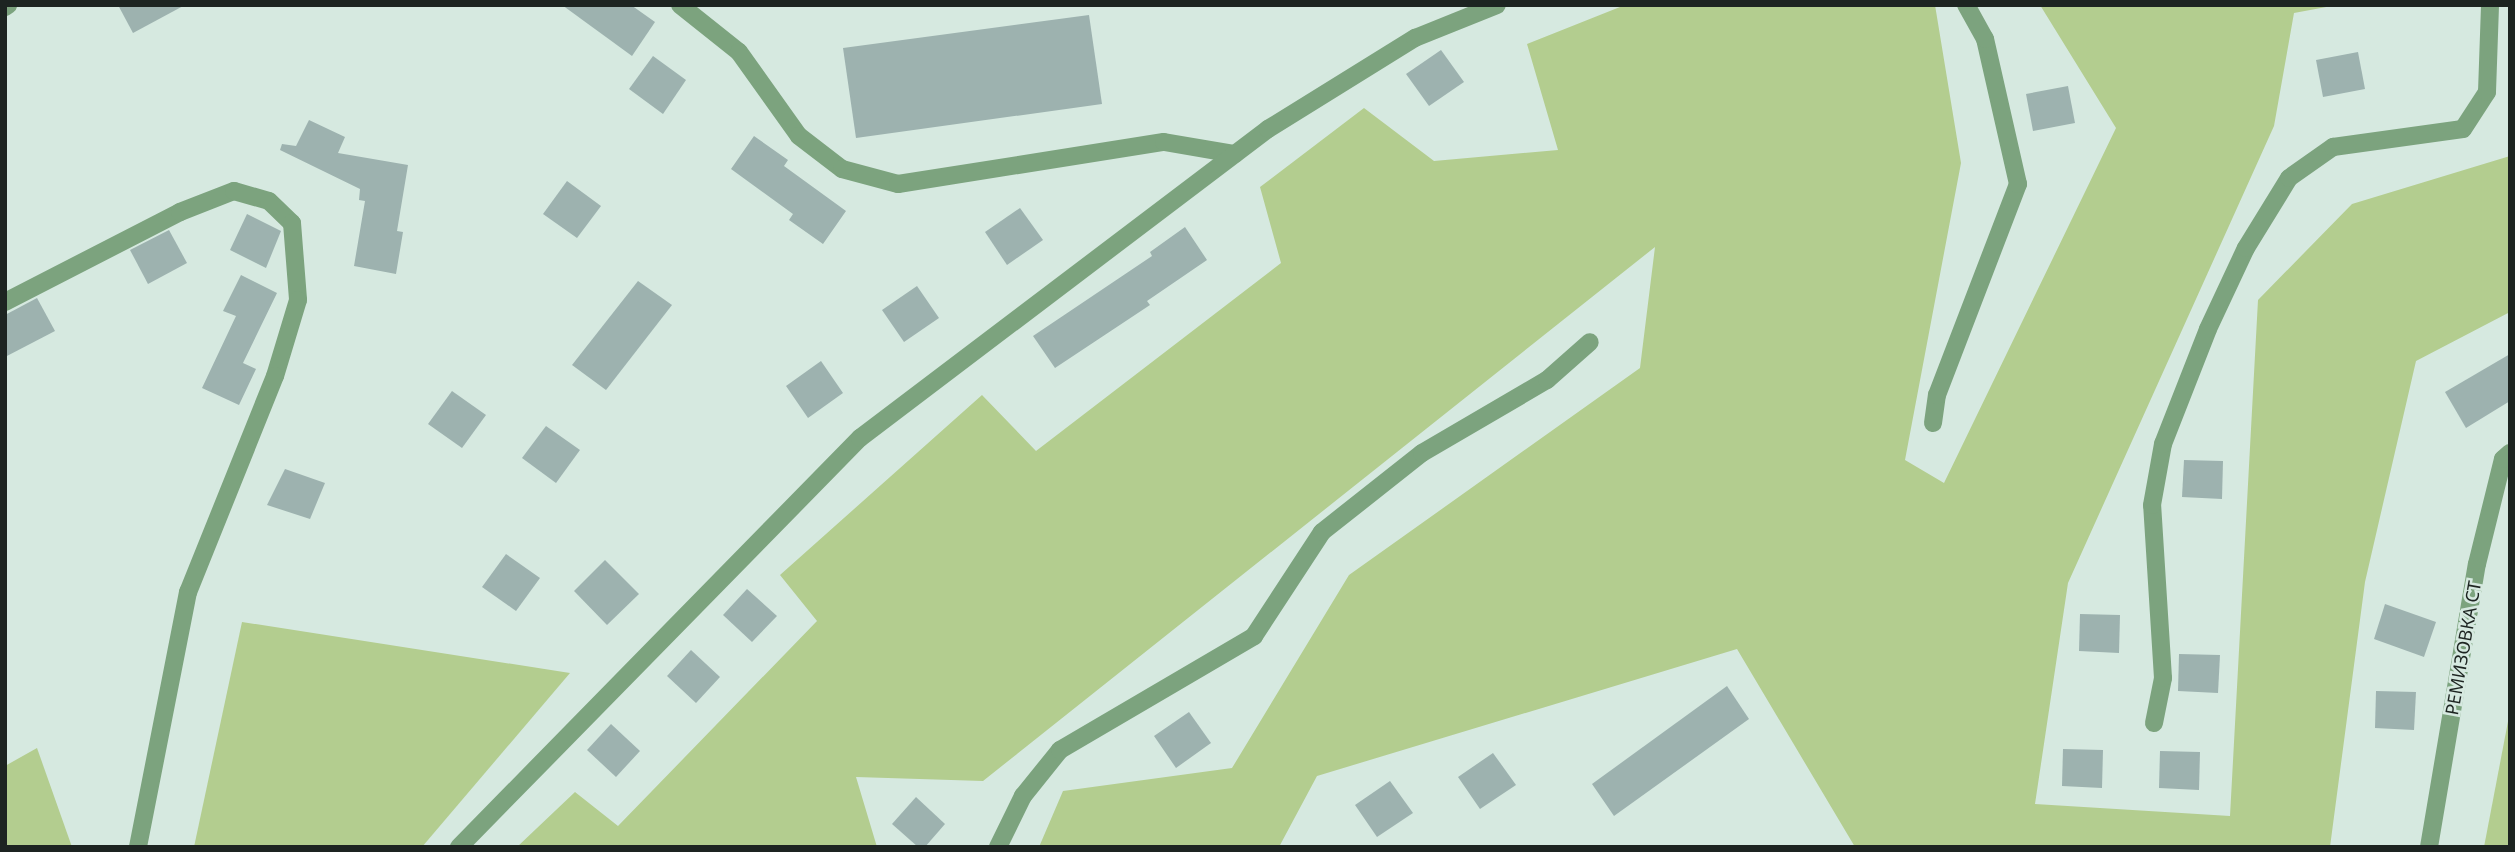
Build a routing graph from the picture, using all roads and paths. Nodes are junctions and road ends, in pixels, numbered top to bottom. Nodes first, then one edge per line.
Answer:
1 (680, 5) edge
2 (1497, 5) edge
3 (1966, 5) edge
4 (2490, 5) edge
5 (1235, 154) junction
6 (5, 302) edge
7 (1590, 342) dead end
8 (1933, 423) dead end
9 (2510, 453) edge
10 (2154, 723) dead end
11 (138, 847) edge
12 (459, 847) edge
13 (998, 847) edge
14 (2429, 847) edge

1 - 5 street
2 - 5 street
3 - 8 street
4 - 10 street
5 - 12 street
6 - 11 street
7 - 13 street
9 - 14 street, РЕМИЗОВКА СТ

